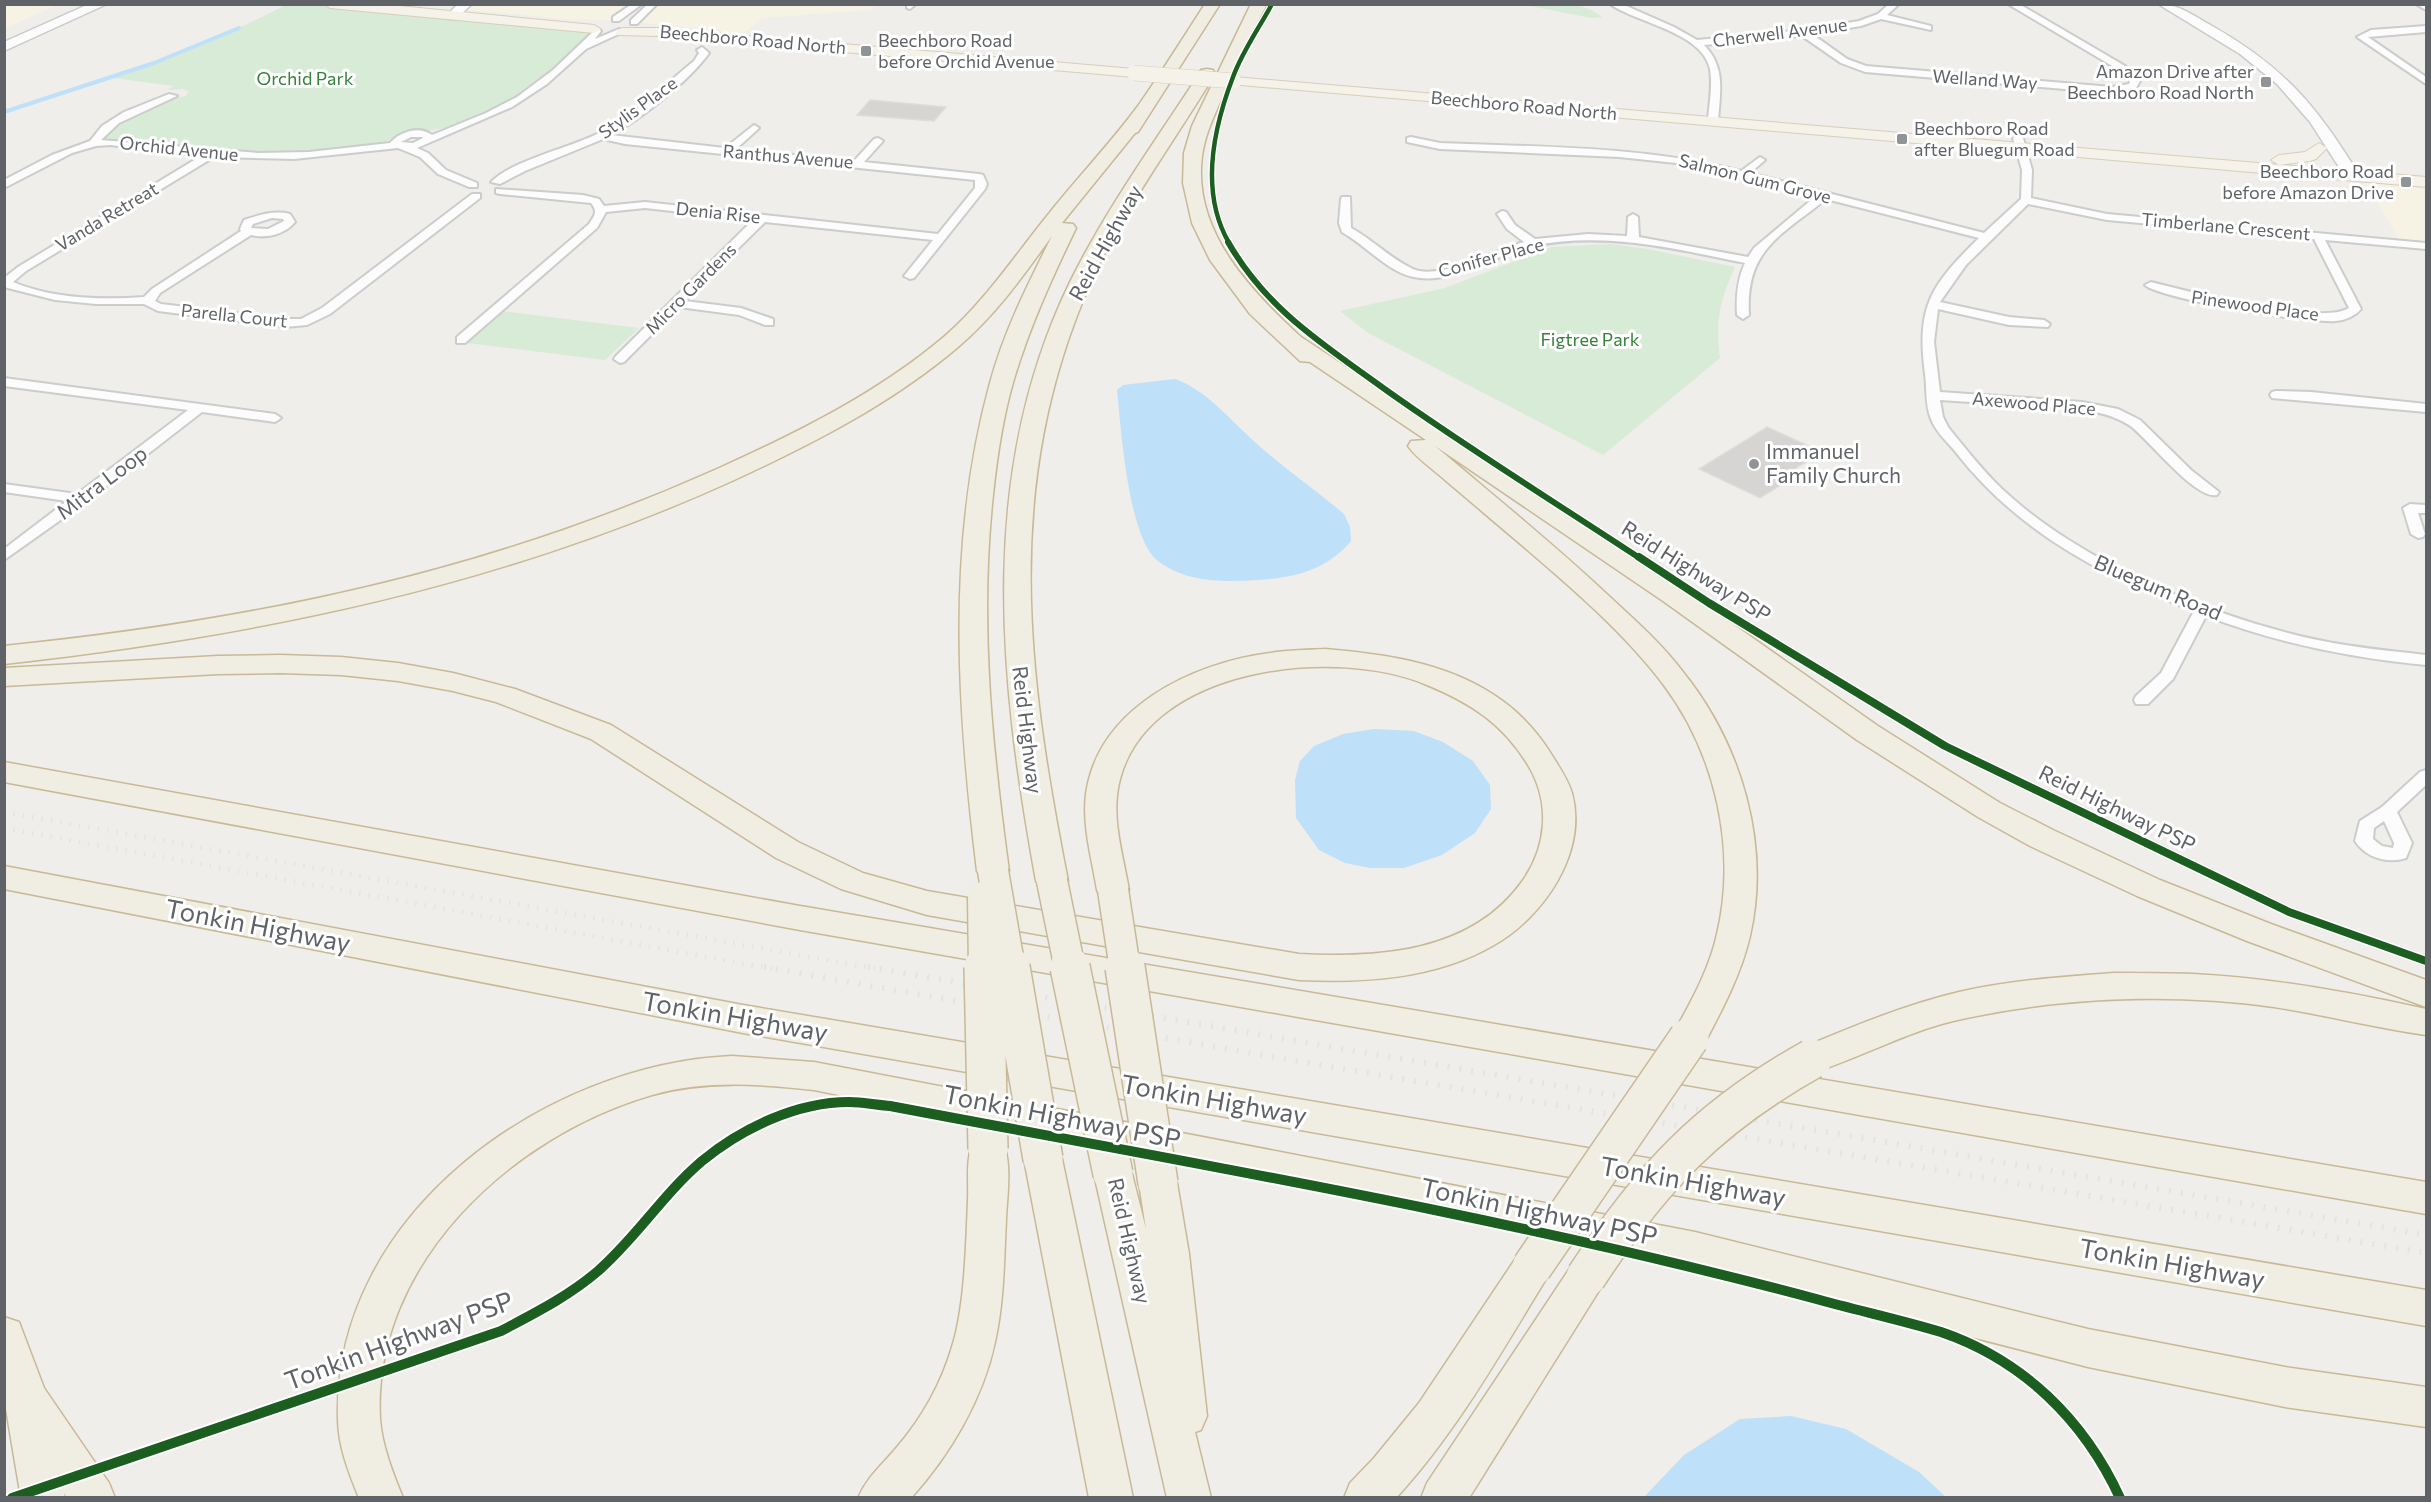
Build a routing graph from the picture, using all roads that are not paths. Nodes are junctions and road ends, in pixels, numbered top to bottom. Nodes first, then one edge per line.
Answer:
1 (87, 4) edge
2 (101, 4) edge
3 (330, 4) edge
4 (401, 4) edge
5 (653, 4) edge
6 (1213, 4) edge
7 (1257, 4) edge
8 (1644, 4) edge
9 (1895, 4) edge
10 (2012, 4) edge
11 (2153, 4) edge
12 (2164, 4) edge
13 (2420, 4) edge
14 (638, 5) edge
15 (1618, 7) edge
16 (2427, 8) edge
17 (459, 10) edge
18 (1881, 16) junction
19 (634, 22) junction
20 (616, 26) junction
21 (1928, 28) dead end
22 (2427, 28) edge
23 (595, 30) junction
24 (1804, 33) junction
25 (4, 39) edge
26 (1696, 43) junction
27 (585, 46) junction
28 (4, 47) edge
29 (702, 50) dead end
30 (1137, 69) junction
31 (2427, 81) edge
32 (172, 96) dead end
33 (1143, 111) junction
34 (1713, 117) junction
35 (460, 125) junction
36 (754, 128) dead end
37 (416, 133) junction
38 (602, 136) junction
39 (1411, 140) dead end
40 (427, 141) junction
41 (878, 141) dead end
42 (2019, 142) junction
43 (94, 143) junction
44 (399, 143) junction
45 (2319, 148) junction
46 (728, 151) junction
47 (211, 154) junction
48 (424, 155) junction
49 (1760, 160) dead end
50 (2276, 160) junction
51 (857, 164) junction
52 (2339, 170) junction
53 (2427, 172) edge
54 (1744, 173) junction
55 (2427, 182) edge
56 (4, 185) edge
57 (498, 186) junction
58 (474, 190) junction
59 (1823, 195) junction
60 (1346, 199) dead end
61 (2026, 200) junction
62 (601, 209) junction
63 (1502, 214) dead end
64 (1633, 217) dead end
65 (762, 218) junction
66 (248, 232) dead end
67 (2317, 235) junction
68 (1986, 237) junction
69 (941, 238) junction
70 (1633, 240) junction
71 (1533, 243) junction
72 (2427, 246) edge
73 (1750, 261) junction
74 (910, 276) dead end
75 (5, 283) edge
76 (2151, 285) dead end
77 (148, 300) junction
78 (675, 303) junction
79 (1933, 304) junction
80 (1743, 315) dead end
81 (769, 322) dead end
82 (2044, 324) dead end
83 (461, 340) dead end
84 (1294, 342) junction
85 (620, 359) dead end
86 (4, 382) edge
87 (1935, 396) junction
88 (2276, 396) dead end
89 (199, 408) junction
90 (2427, 408) edge
91 (275, 418) dead end
92 (4, 488) edge
93 (2212, 492) dead end
94 (81, 499) junction
95 (2427, 508) edge
96 (2418, 534) dead end
97 (4, 556) edge
98 (2202, 610) junction
99 (4, 655) edge
100 (2427, 660) edge
101 (4, 677) edge
102 (2142, 700) dead end
103 (4, 772) edge
104 (2427, 776) edge
105 (2388, 811) dead end
106 (988, 870) junction
107 (4, 877) edge
108 (2427, 994) edge
109 (2427, 1022) edge
110 (2427, 1198) edge
111 (2427, 1308) edge
112 (4, 1335) edge
113 (25, 1393) junction
114 (2427, 1407) edge
115 (43, 1497) edge
116 (93, 1497) edge
117 (381, 1497) edge
118 (880, 1497) edge
119 (1111, 1497) edge
120 (1189, 1497) edge
121 (1195, 1497) edge
122 (1366, 1497) edge
123 (1443, 1497) edge

1 - 25 street
2 - 28 street
3 - 17 main road, Beechboro Road North
4 - 17 main road, Beechboro Road North
5 - 19 street
6 - 33 highway, Reid Highway
7 - 84 highway
7 - 120 highway, Reid Highway, bridge
8 - 15 street
9 - 18 street, Cherwell Avenue
10 - 24 street, Welland Way
11 - 45 street
12 - 52 street
13 - 16 street
14 - 20 street
15 - 26 street
17 - 20 main road, Beechboro Road North
17 - 23 main road, Beechboro Road North
18 - 21 street
18 - 24 street, Cherwell Avenue
19 - 20 main road, Beechboro Road North
19 - 30 main road, Beechboro Road North
20 - 23 main road
20 - 27 street
20 - 30 main road, Beechboro Road North
22 - 31 street
23 - 27 street
24 - 26 street, Cherwell Avenue
26 - 34 street
27 - 35 street
29 - 38 street, Stylis Place
30 - 34 main road, Beechboro Road North, bridge
32 - 43 street
33 - 99 highway
33 - 106 highway, Reid Highway
34 - 42 main road, Beechboro Road North
35 - 37 street
35 - 40 street
36 - 46 street
37 - 40 street
37 - 44 street
38 - 46 street, Ranthus Avenue
38 - 57 street, Stylis Place
39 - 54 street, Salmon Gum Grove
40 - 44 street
40 - 48 street
41 - 51 street
42 - 50 main road, Beechboro Road North
42 - 52 main road, Beechboro Road North
42 - 61 street
43 - 47 street, Orchid Avenue
43 - 56 street, Orchid Avenue
44 - 47 street, Orchid Avenue
44 - 48 street, Orchid Avenue
45 - 50 main road
45 - 52 street
46 - 51 street, Ranthus Avenue
47 - 75 street, Vanda Retreat
48 - 58 street, Orchid Avenue
49 - 54 street
50 - 52 main road, Beechboro Road North
51 - 69 street, Ranthus Avenue
52 - 53 main road, Beechboro Road North
52 - 55 main road, Beechboro Road North
54 - 59 street, Salmon Gum Grove
57 - 58 street
57 - 62 street, Denia Rise
58 - 77 street, Parella Court
59 - 68 street, Salmon Gum Grove
59 - 73 street
60 - 71 street, Conifer Place
61 - 67 street, Timberlane Crescent
61 - 68 street, Bluegum Road
62 - 65 street, Denia Rise
62 - 83 street
63 - 71 street
64 - 70 street
65 - 69 street, Denia Rise
65 - 78 street, Micro Gardens
66 - 77 street, Parella Court
67 - 72 street, Timberlane Crescent
67 - 76 street, Pinewood Place
68 - 79 street, Bluegum Road
69 - 74 street
70 - 71 street, Conifer Place
70 - 73 street, Conifer Place
73 - 80 street
75 - 77 street, Vanda Retreat
78 - 81 street
78 - 85 street, Micro Gardens
79 - 82 street
79 - 87 street, Bluegum Road
84 - 108 highway
84 - 122 highway, bridge
86 - 89 street
87 - 93 street, Axewood Place
87 - 98 street, Bluegum Road
88 - 90 street
89 - 91 street
89 - 94 street, Mitra Loop
92 - 94 street
94 - 97 street, Mitra Loop
95 - 96 street
98 - 100 street, Bluegum Road
98 - 102 street
101 - 121 highway, bridge
103 - 110 highway
104 - 105 street
106 - 118 highway, bridge
106 - 119 highway, bridge
107 - 111 highway, Tonkin Highway
109 - 123 highway, bridge
112 - 113 highway
113 - 115 highway
113 - 116 highway
114 - 117 highway

